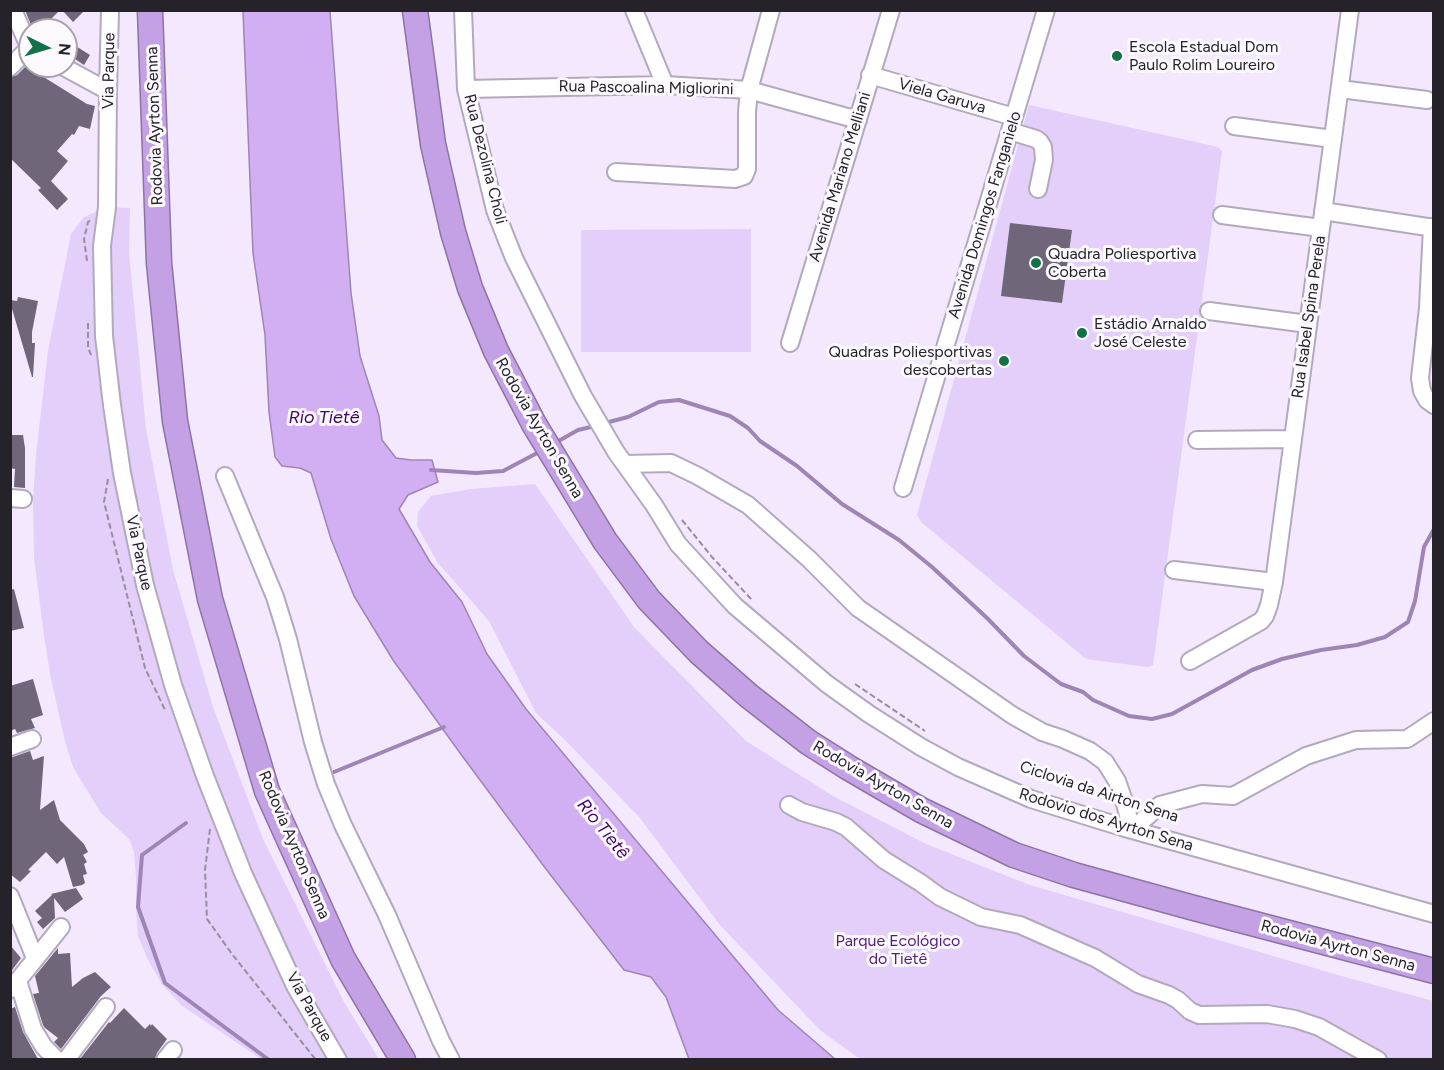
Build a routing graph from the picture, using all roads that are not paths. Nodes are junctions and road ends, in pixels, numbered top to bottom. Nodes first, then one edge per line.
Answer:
1 (110, 10) edge
2 (135, 10) edge
3 (150, 10) edge
4 (415, 10) edge
5 (464, 10) edge
6 (634, 10) edge
7 (771, 10) edge
8 (891, 10) edge
9 (1046, 10) edge
10 (1350, 10) edge
11 (78, 75) edge
12 (870, 75) junction
13 (665, 85) junction
14 (1340, 88) junction
15 (466, 89) junction
16 (749, 90) junction
17 (108, 91) junction
18 (1427, 100) dead end
19 (154, 115) junction
20 (858, 120) junction
21 (1012, 124) junction
22 (1234, 126) dead end
23 (1333, 139) junction
24 (616, 172) dead end
25 (1038, 189) dead end
26 (1222, 215) dead end
27 (1322, 219) junction
28 (1433, 227) edge
29 (1209, 312) dead end
30 (1308, 324) junction
31 (789, 343) dead end
32 (1434, 405) edge
33 (1293, 439) junction
34 (1197, 440) dead end
35 (621, 458) junction
36 (225, 476) dead end
37 (903, 488) dead end
38 (1174, 570) dead end
39 (1274, 582) junction
40 (1190, 662) dead end
41 (1434, 721) edge
42 (32, 739) dead end
43 (10, 747) edge
44 (789, 805) dead end
45 (1132, 830) junction
46 (10, 896) edge
47 (1434, 914) edge
48 (61, 927) dead end
49 (35, 958) junction
50 (1434, 971) edge
51 (14, 985) edge
52 (106, 1007) dead end
53 (57, 1059) edge
54 (66, 1059) edge
55 (338, 1059) edge
56 (403, 1059) edge
57 (452, 1059) edge
58 (1378, 1059) edge

1 - 17 street, Via Parque
2 - 19 highway
3 - 19 highway, Rodovia Ayrton Senna
4 - 50 highway, Rodovia Ayrton Senna
5 - 15 street, Rua Dezolina Choli
6 - 13 street
7 - 16 street
8 - 12 street, Avenida Mariano Melliani
9 - 21 street, Avenida Domingos Fanganielo
10 - 14 street, Rua Isabel Spina Perela
11 - 17 street
12 - 20 street, Avenida Mariano Melliani
12 - 21 street, Viela Garuva
13 - 15 street, Rua Pascoalina Migliorini
13 - 16 street, Rua Pascoalina Migliorini
14 - 18 street
14 - 23 street, Rua Isabel Spina Perela
15 - 35 street, Rua Dezolina Choli
16 - 20 street, Rua Pascoalina Migliorini
16 - 24 street
17 - 55 street, Via Parque
19 - 56 highway, Rodovia Ayrton Senna
20 - 31 street, Avenida Mariano Melliani
21 - 25 street, Viela Garuva
21 - 37 street, Avenida Domingos Fanganielo
22 - 23 street
23 - 27 street, Rua Isabel Spina Perela
26 - 27 street
27 - 28 street
27 - 30 street, Rua Isabel Spina Perela
28 - 32 street
29 - 30 street
30 - 33 street, Rua Isabel Spina Perela
33 - 34 street
33 - 39 street, Rua Isabel Spina Perela
35 - 45 street, Rodovio dos Ayrton Sena
35 - 45 street
36 - 57 street
38 - 39 street
39 - 40 street, Rua Isabel Spina Perela
41 - 45 street
42 - 43 street
44 - 58 street
45 - 47 street, Rodovio dos Ayrton Sena
46 - 49 street
48 - 49 street
49 - 51 street
51 - 53 street
52 - 54 street

